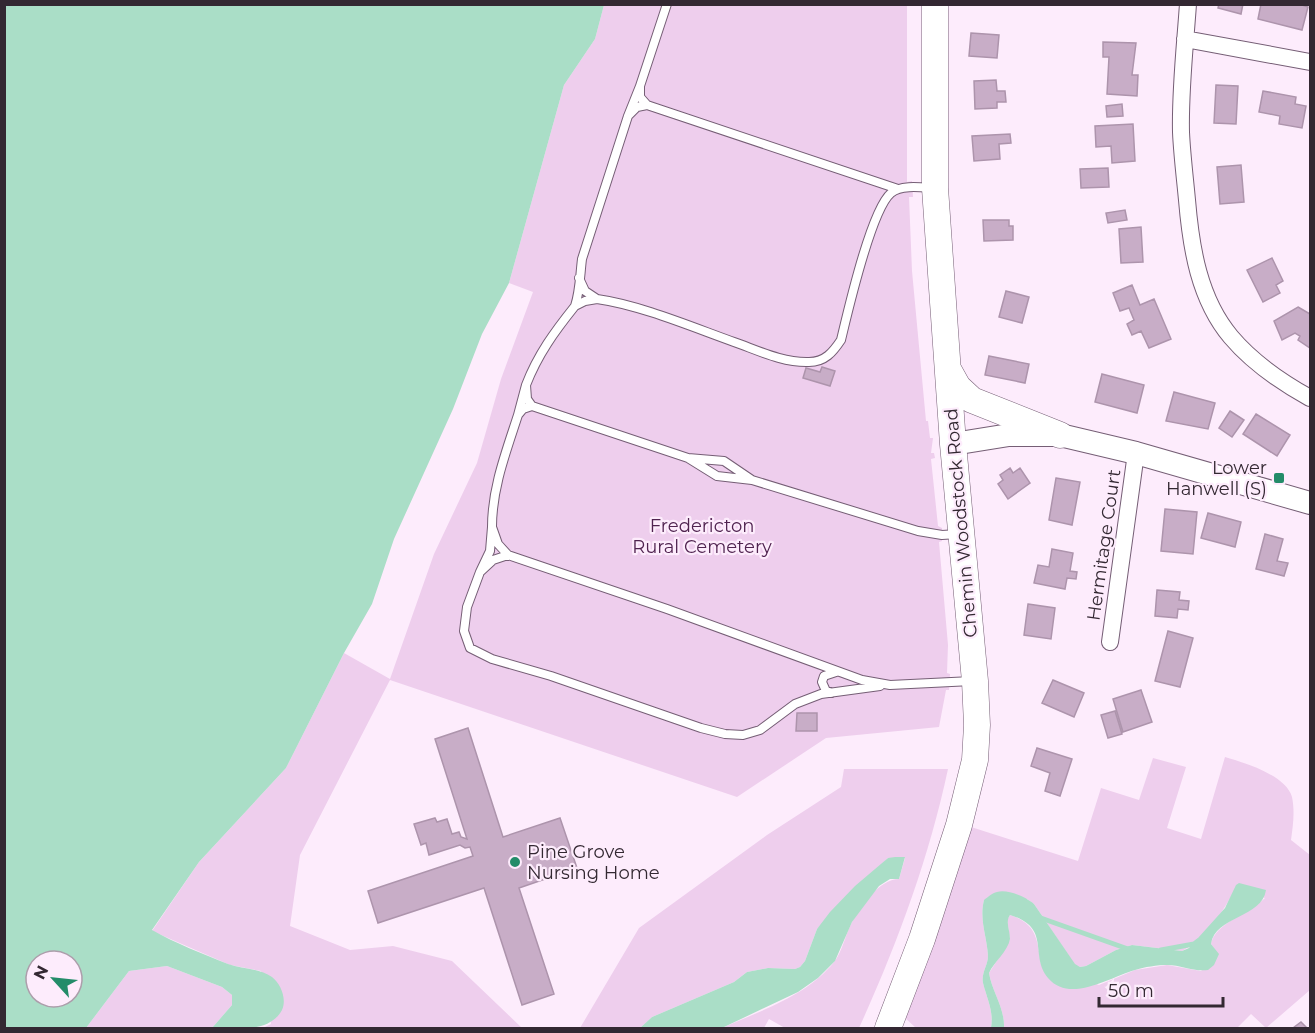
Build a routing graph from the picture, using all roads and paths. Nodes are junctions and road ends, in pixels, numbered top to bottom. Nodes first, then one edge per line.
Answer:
1 (667, 4) edge
2 (935, 4) edge
3 (1188, 4) edge
4 (1185, 39) junction
5 (1311, 62) edge
6 (640, 86) junction
7 (647, 105) junction
8 (628, 116) junction
9 (883, 184) junction
10 (935, 188) junction
11 (898, 189) junction
12 (885, 200) junction
13 (579, 278) junction
14 (597, 299) junction
15 (575, 306) junction
16 (947, 368) junction
17 (526, 385) junction
18 (1311, 398) edge
19 (532, 406) junction
20 (518, 415) junction
21 (1060, 435) junction
22 (953, 444) junction
23 (1136, 453) junction
24 (688, 458) junction
25 (752, 480) junction
26 (1311, 503) edge
27 (492, 527) junction
28 (961, 534) junction
29 (508, 555) junction
30 (480, 572) junction
31 (1110, 642) dead end
32 (836, 672) junction
33 (975, 681) junction
34 (890, 685) junction
35 (832, 693) junction
36 (888, 1029) edge

1 - 6 lane
2 - 10 main road, Chemin Woodstock Road
3 - 4 street
4 - 5 street
4 - 18 street
6 - 7 lane
6 - 8 lane
7 - 8 lane
7 - 9 lane
8 - 13 lane
9 - 11 lane
9 - 12 lane
10 - 11 lane
10 - 16 main road, Chemin Woodstock Road
11 - 12 lane
12 - 14 lane
13 - 14 lane
13 - 15 lane
14 - 15 lane
15 - 17 lane
16 - 21 main road
16 - 22 main road, Chemin Woodstock Road
17 - 19 lane
17 - 20 lane
19 - 20 lane
19 - 24 lane
20 - 27 lane
21 - 22 main road
21 - 23 main road
22 - 28 main road, Chemin Woodstock Road
23 - 26 main road
23 - 31 street, Hermitage Court
24 - 25 lane
24 - 25 lane
25 - 28 lane
27 - 29 lane
27 - 30 lane
28 - 33 main road, Chemin Woodstock Road
29 - 30 lane
29 - 32 lane
30 - 35 lane
32 - 34 lane
32 - 35 lane
33 - 34 lane
33 - 36 main road, Chemin Woodstock Road
34 - 35 lane

